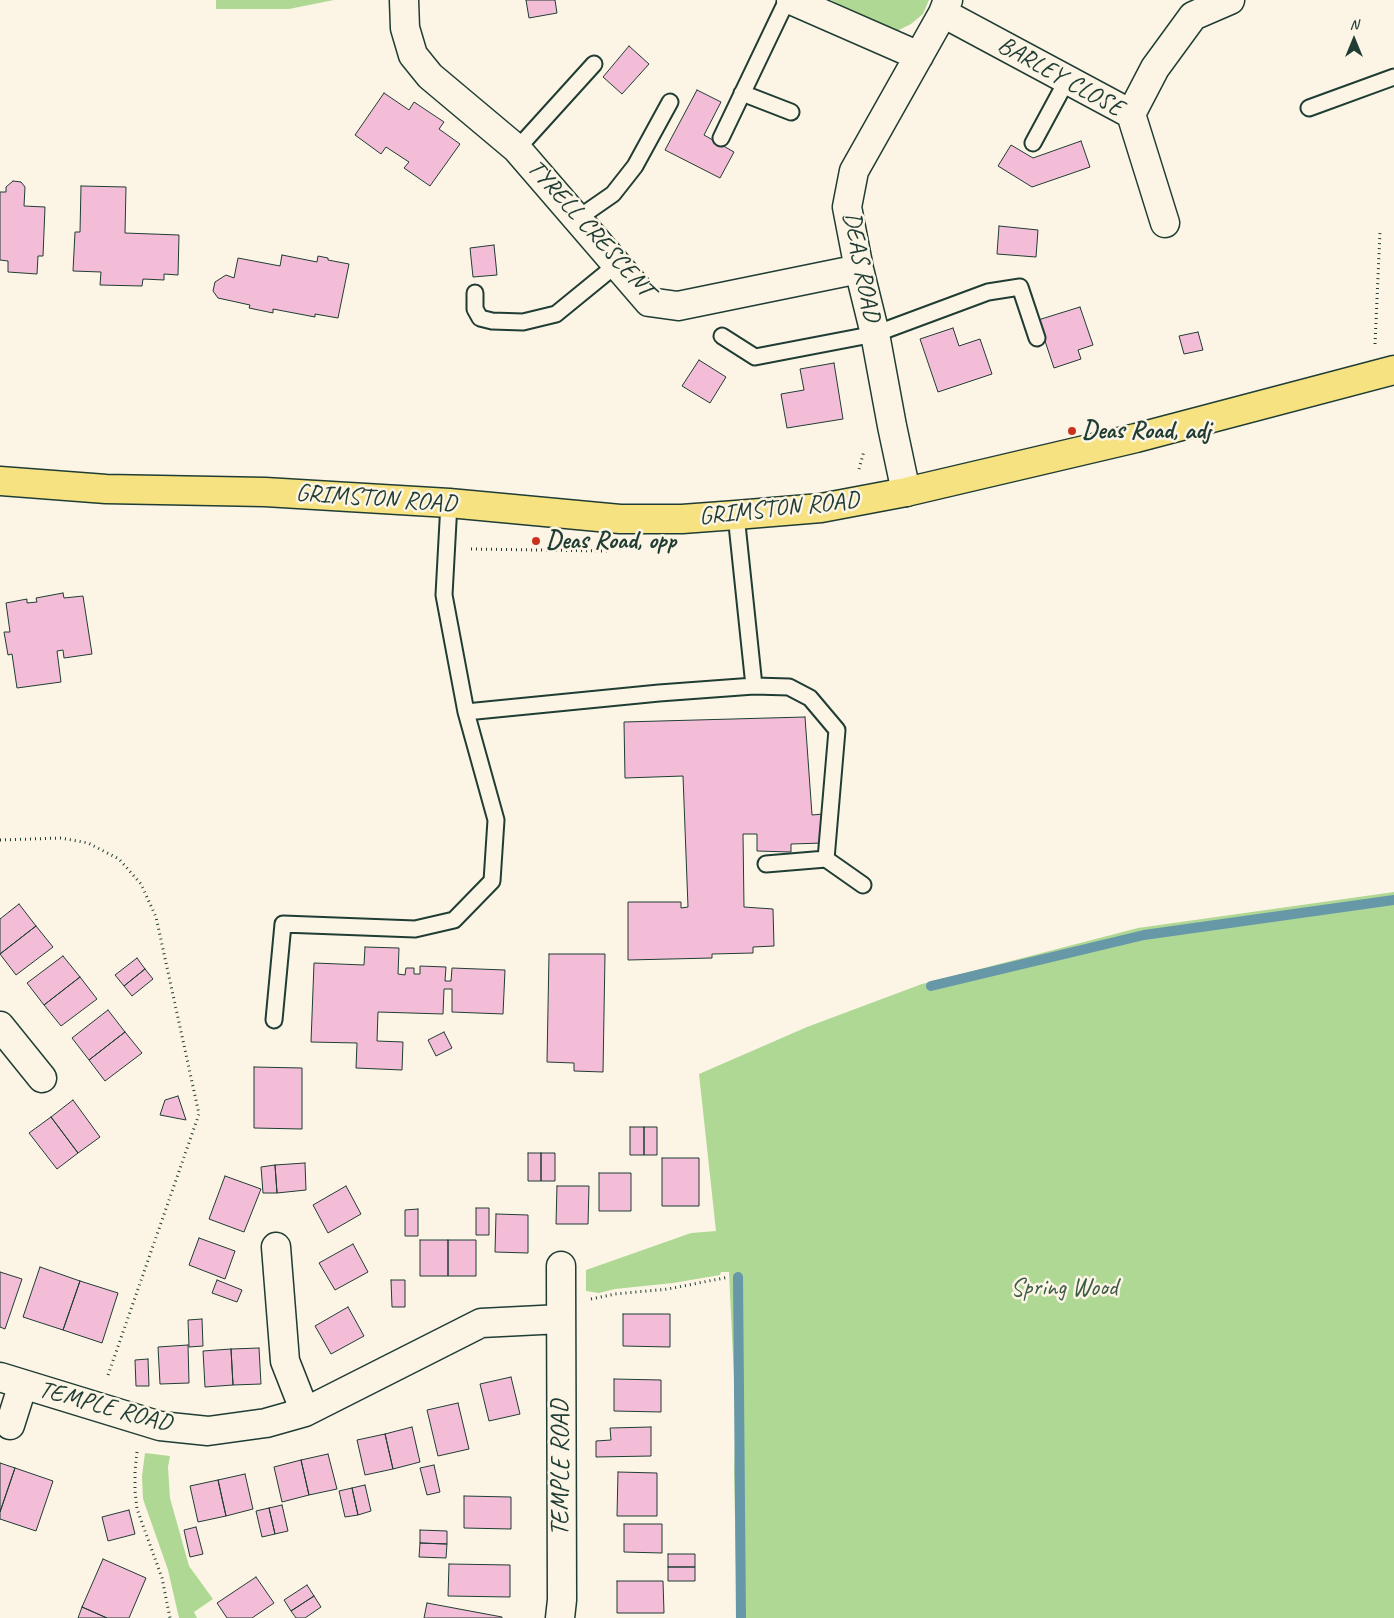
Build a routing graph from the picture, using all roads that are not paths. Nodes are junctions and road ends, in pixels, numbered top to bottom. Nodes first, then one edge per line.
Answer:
1 (404, 0) edge
2 (787, 0) edge
3 (791, 0) edge
4 (1230, 0) edge
5 (945, 6) edge
6 (919, 56) junction
7 (594, 64) dead end
8 (1394, 77) edge
9 (1067, 80) junction
10 (742, 93) junction
11 (670, 102) dead end
12 (1309, 108) dead end
13 (792, 112) dead end
14 (1131, 114) junction
15 (721, 138) dead end
16 (1033, 143) dead end
17 (517, 149) junction
18 (577, 219) junction
19 (1165, 223) dead end
20 (616, 265) junction
21 (859, 269) junction
22 (475, 293) dead end
23 (875, 334) junction
24 (722, 336) dead end
25 (1037, 338) dead end
26 (1384, 372) edge
27 (0, 481) edge
28 (906, 492) junction
29 (449, 503) junction
30 (736, 515) junction
31 (754, 686) junction
32 (466, 712) junction
33 (826, 859) junction
34 (766, 864) dead end
35 (863, 885) dead end
36 (274, 1020) dead end
37 (0, 1026) edge
38 (42, 1078) dead end
39 (276, 1247) dead end
40 (561, 1266) dead end
41 (561, 1310) junction
42 (12, 1380) edge
43 (305, 1412) junction
44 (10, 1424) dead end
45 (560, 1618) edge

1 - 17 street, TYRELL CRESCENT
2 - 10 lane
3 - 6 street
4 - 14 street
5 - 6 street, DEAS ROAD
5 - 9 street, BARLEY CLOSE
6 - 21 street, DEAS ROAD
7 - 17 lane
8 - 12 lane
9 - 14 street, BARLEY CLOSE
9 - 16 lane
10 - 13 lane
10 - 15 lane
11 - 18 lane
14 - 19 street, BARLEY CLOSE
17 - 18 street, TYRELL CRESCENT
18 - 20 street, TYRELL CRESCENT
20 - 21 street, TYRELL CRESCENT
20 - 22 lane
21 - 23 street, DEAS ROAD
23 - 24 lane
23 - 25 lane
23 - 28 street, DEAS ROAD
26 - 28 main road, GRIMSTON ROAD
27 - 29 main road, GRIMSTON ROAD
28 - 30 main road, GRIMSTON ROAD
29 - 30 main road, GRIMSTON ROAD
29 - 32 lane
30 - 31 lane
31 - 32 lane
31 - 33 lane
32 - 36 lane
33 - 34 lane
33 - 35 lane
37 - 38 street
39 - 43 street
40 - 41 street, TEMPLE ROAD
41 - 43 street, TEMPLE ROAD
41 - 45 street, TEMPLE ROAD
42 - 43 street, TEMPLE ROAD
42 - 44 street, TEMPLE ROAD

